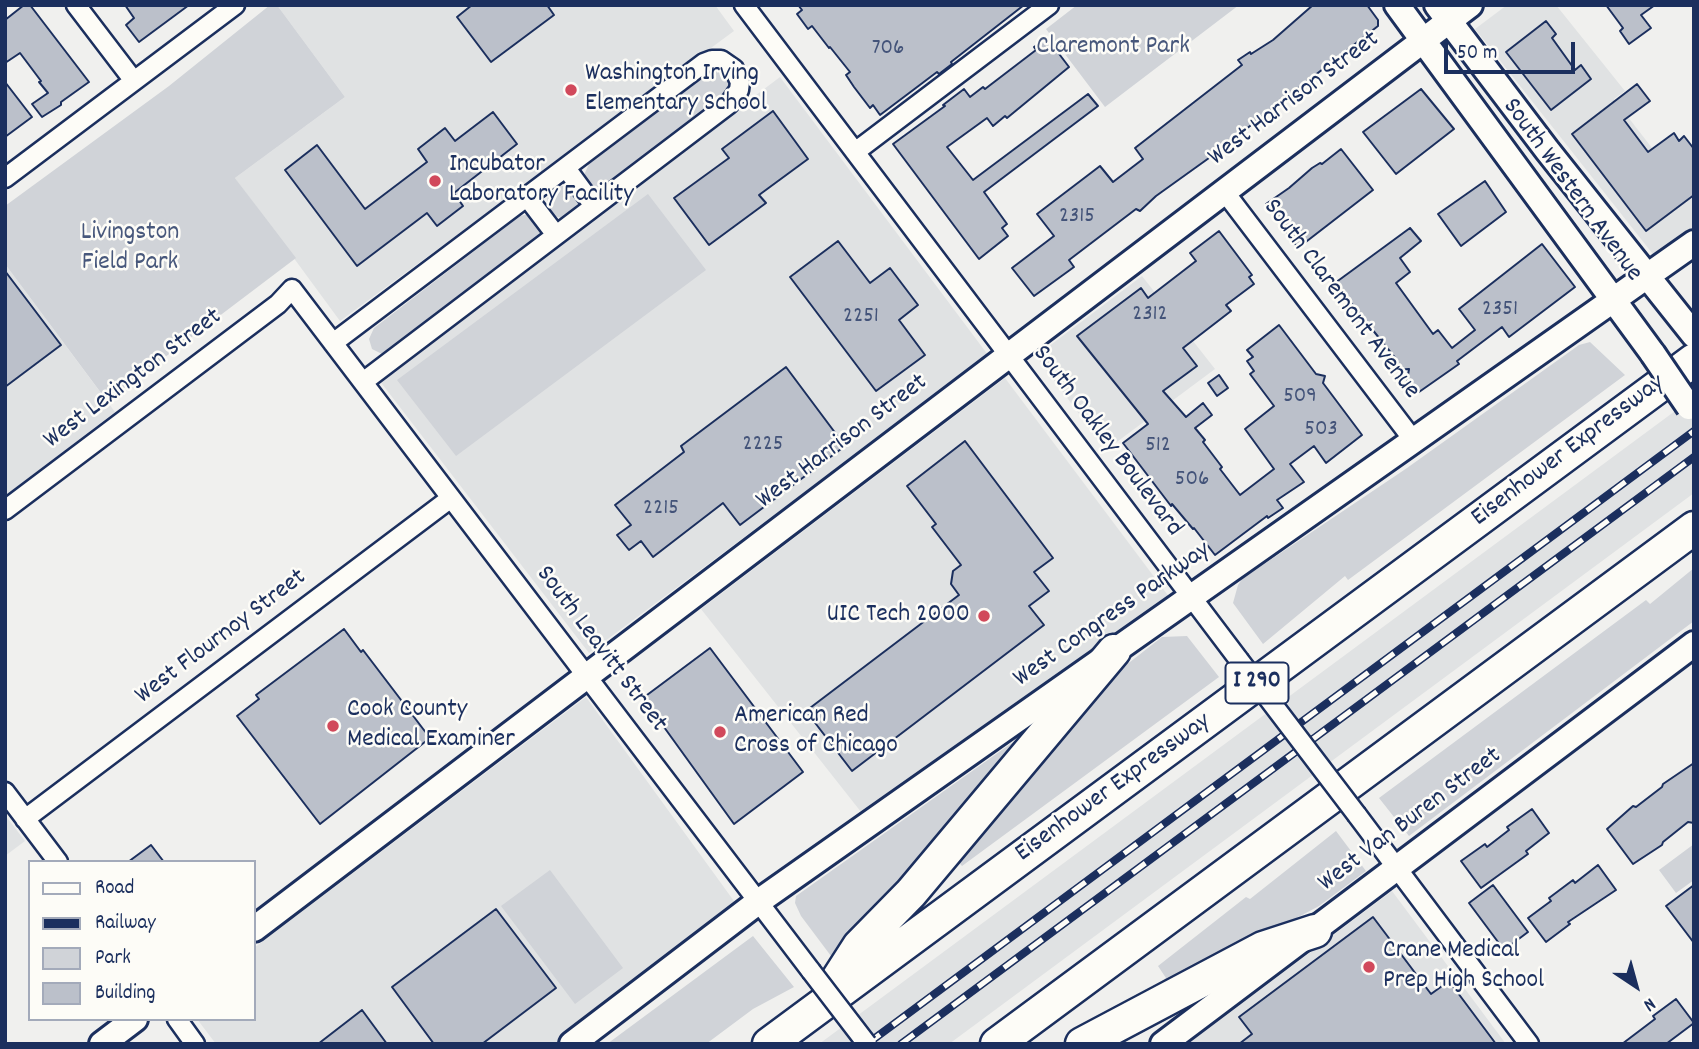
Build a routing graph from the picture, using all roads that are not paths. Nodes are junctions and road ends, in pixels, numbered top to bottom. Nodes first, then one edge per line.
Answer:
1 (76, 5) edge
2 (235, 5) edge
3 (744, 5) edge
4 (1049, 5) edge
5 (1397, 5) edge
6 (1470, 5) edge
7 (1443, 13) edge
8 (1423, 40) junction
9 (134, 81) junction
10 (855, 152) junction
11 (566, 168) junction
12 (5, 178) edge
13 (1224, 191) junction
14 (527, 197) junction
15 (594, 206) junction
16 (556, 235) junction
17 (1694, 243) edge
18 (1648, 276) junction
19 (292, 289) joint
20 (1615, 300) junction
21 (1691, 331) edge
22 (333, 343) junction
23 (1008, 355) junction
24 (1694, 360) edge
25 (363, 382) junction
26 (1694, 414) edge
27 (1414, 441) junction
28 (451, 498) junction
29 (5, 510) edge
30 (1694, 528) edge
31 (1191, 597) junction
32 (1694, 644) edge
33 (1114, 651) junction
34 (586, 676) junction
35 (5, 792) edge
36 (26, 819) junction
37 (57, 860) edge
38 (1397, 869) junction
39 (758, 902) junction
40 (256, 927) edge
41 (1315, 930) junction
42 (820, 1006) junction
43 (132, 1021) edge
44 (178, 1021) edge
45 (102, 1044) edge
46 (195, 1044) edge
47 (572, 1044) edge
48 (769, 1044) edge
49 (867, 1044) edge
50 (996, 1044) edge
51 (1082, 1044) edge
52 (1163, 1044) edge
53 (1529, 1044) edge

1 - 9 street
2 - 9 street
3 - 10 street, South Oakley Boulevard
4 - 10 street
5 - 8 street, South Western Avenue
6 - 7 street, West Harrison Street
7 - 8 street, West Harrison Street
7 - 18 street, South Western Avenue
8 - 13 street, West Harrison Street
8 - 20 street, South Western Avenue
9 - 12 street
10 - 23 street, South Oakley Boulevard
11 - 14 street
11 - 15 street
11 - 15 street
13 - 23 street, West Harrison Street
13 - 27 street, South Claremont Avenue
14 - 16 street
14 - 22 street
15 - 16 street
16 - 25 street
17 - 18 street, West Congress Parkway
18 - 20 street, West Congress Parkway
18 - 21 street, South Western Avenue
19 - 22 street, South Leavitt Street
19 - 29 street, West Lexington Street
20 - 26 street, South Western Avenue, bridge
20 - 27 street, West Congress Parkway
22 - 25 street, South Leavitt Street
23 - 31 street, South Oakley Boulevard
23 - 34 street, West Harrison Street
24 - 42 highway, Eisenhower Expressway / I 290
25 - 28 street, South Leavitt Street
27 - 31 street, West Congress Parkway
28 - 34 street, South Leavitt Street
28 - 36 street, West Flournoy Street
30 - 50 highway
31 - 33 street, West Congress Parkway
31 - 38 street, South Oakley Boulevard, bridge
32 - 38 street, West Van Buren Street
33 - 39 street, West Congress Parkway
33 - 42 highway
34 - 39 street, South Leavitt Street
34 - 40 street, West Harrison Street
35 - 36 street
36 - 37 street
38 - 41 street, West Van Buren Street
38 - 53 street, South Oakley Boulevard
39 - 47 street, West Congress Parkway
39 - 49 street, South Leavitt Street, bridge
41 - 51 highway
41 - 52 street, West Van Buren Street
42 - 48 highway, Eisenhower Expressway / I 290
43 - 45 street
44 - 46 street

